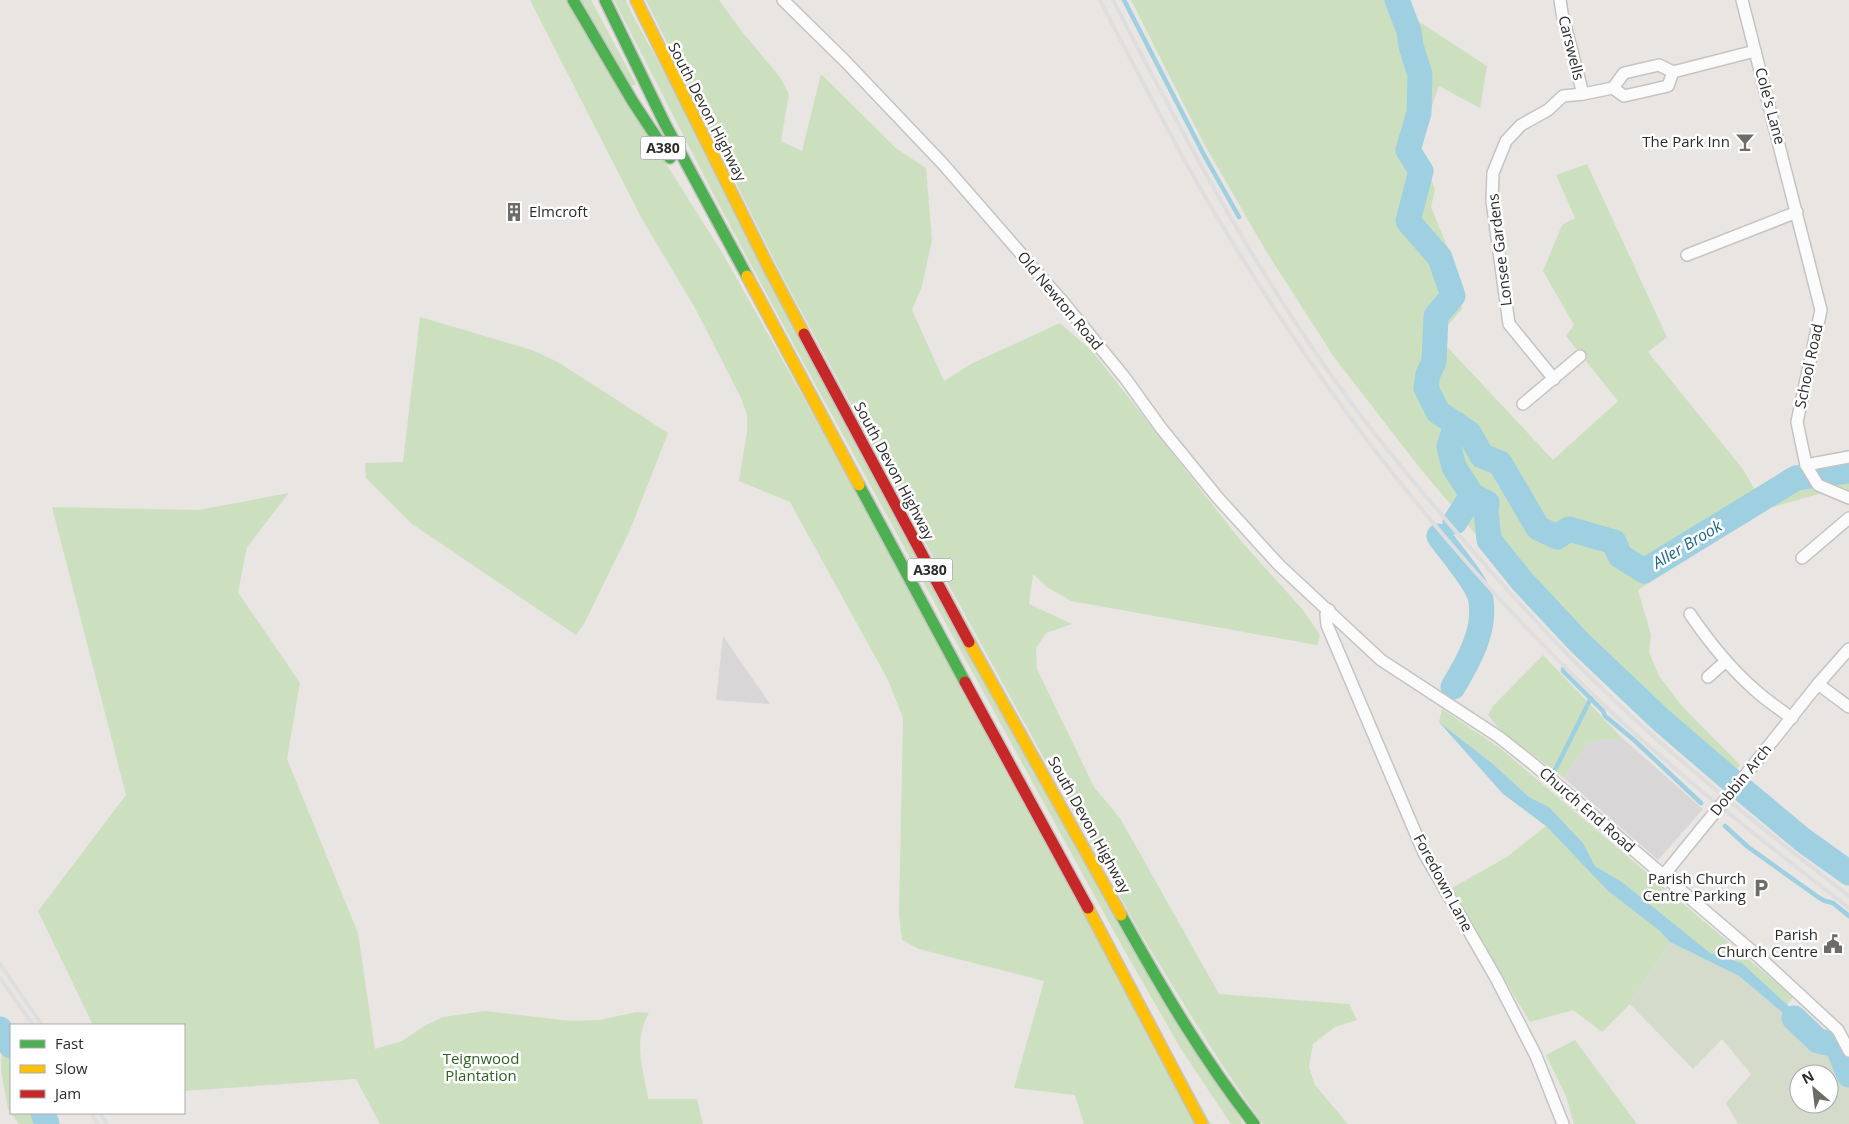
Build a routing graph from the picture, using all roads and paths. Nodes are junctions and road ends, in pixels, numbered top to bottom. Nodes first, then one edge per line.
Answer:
1 (573, 0) edge
2 (605, 0) edge
3 (636, 0) edge
4 (783, 0) edge
5 (1560, 0) edge
6 (1742, 0) edge
7 (1755, 51) junction
8 (1673, 72) junction
9 (1612, 88) junction
10 (1583, 94) junction
11 (1797, 212) junction
12 (1687, 255) dead end
13 (744, 271) junction
14 (1580, 356) dead end
15 (1554, 379) junction
16 (1523, 404) dead end
17 (1849, 457) edge
18 (1808, 468) junction
19 (1849, 498) edge
20 (1849, 518) edge
21 (1802, 558) dead end
22 (1329, 610) junction
23 (1690, 614) dead end
24 (1849, 649) edge
25 (1726, 660) junction
26 (1708, 677) dead end
27 (1818, 684) junction
28 (1849, 707) edge
29 (1792, 718) junction
30 (1663, 876) junction
31 (1849, 1051) edge
32 (1202, 1124) edge
33 (1254, 1124) edge
34 (1563, 1124) edge

1 - 13 highway, A380
2 - 13 highway, A380
3 - 33 highway, South Devon Highway / A380
4 - 22 street, Old Newton Road
5 - 10 street, Carswells
6 - 7 street, Cole's Lane
7 - 8 street
7 - 11 street, Cole's Lane
8 - 9 street
8 - 9 street, Carswells
9 - 10 street, Carswells
10 - 15 street, Lonsee Gardens
11 - 12 street
11 - 18 street, School Road
13 - 32 highway, A380
14 - 15 street
15 - 16 street
17 - 18 street
18 - 19 street, School Road
20 - 21 street
22 - 30 street, Church End Road
22 - 34 street, Foredown Lane
23 - 25 street
24 - 27 street, Dobbin Arch
25 - 26 street
25 - 29 street
27 - 28 street
27 - 29 street, Dobbin Arch
29 - 30 street, Dobbin Arch, bridge
30 - 31 street, Church End Road

